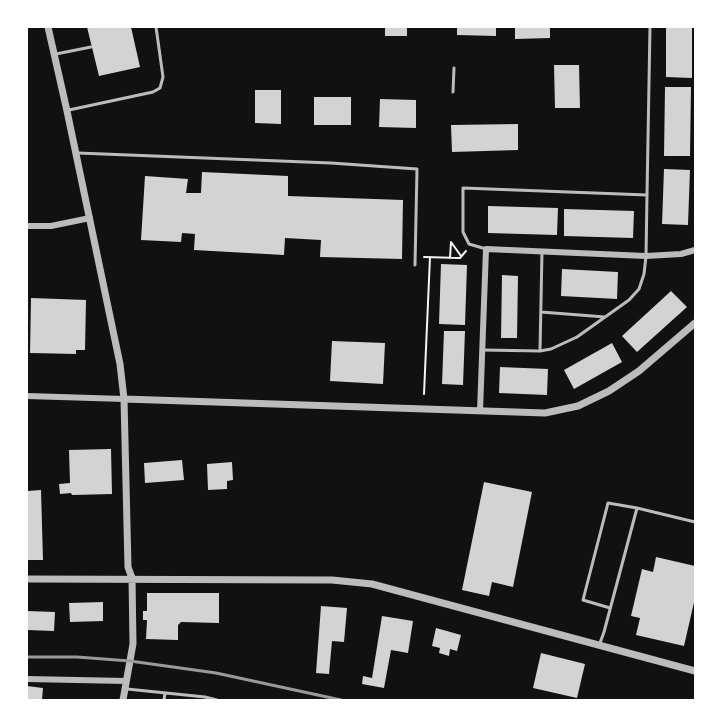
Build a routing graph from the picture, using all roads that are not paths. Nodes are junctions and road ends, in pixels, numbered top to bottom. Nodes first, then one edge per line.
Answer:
1 (48, 27) edge
2 (156, 27) edge
3 (650, 27) edge
4 (91, 46) dead end
5 (54, 55) junction
6 (454, 68) dead end
7 (453, 92) dead end
8 (67, 111) junction
9 (76, 153) junction
10 (647, 195) junction
11 (90, 218) junction
12 (27, 226) edge
13 (486, 249) junction
14 (695, 250) edge
15 (542, 251) junction
16 (646, 256) junction
17 (415, 265) dead end
18 (541, 312) junction
19 (604, 317) junction
20 (695, 323) edge
21 (483, 350) junction
22 (540, 351) junction
23 (27, 396) edge
24 (124, 399) junction
25 (480, 411) junction
26 (637, 508) junction
27 (695, 522) edge
28 (132, 578) junction
29 (27, 579) edge
30 (610, 608) junction
31 (599, 645) junction
32 (695, 671) edge
33 (27, 679) edge
34 (125, 684) junction
35 (165, 693) junction
36 (123, 700) edge
37 (164, 700) edge
38 (217, 700) edge

1 - 5 street
2 - 8 lane
3 - 10 lane
4 - 5 lane
5 - 8 street
6 - 7 lane
8 - 9 street
9 - 11 street
9 - 17 lane
10 - 13 lane
10 - 16 lane
11 - 12 street
11 - 24 street
13 - 15 street
13 - 21 street
14 - 16 street
15 - 16 street
15 - 18 lane
16 - 19 lane
18 - 19 lane
18 - 22 lane
19 - 22 lane
20 - 25 street
21 - 22 lane
21 - 25 street
23 - 24 street
24 - 25 street
24 - 28 street
26 - 27 lane
26 - 30 lane
26 - 30 lane
28 - 29 street
28 - 31 street
28 - 34 street
30 - 31 lane
31 - 32 street
33 - 34 street
34 - 35 lane
34 - 36 street
35 - 37 lane
35 - 38 lane

